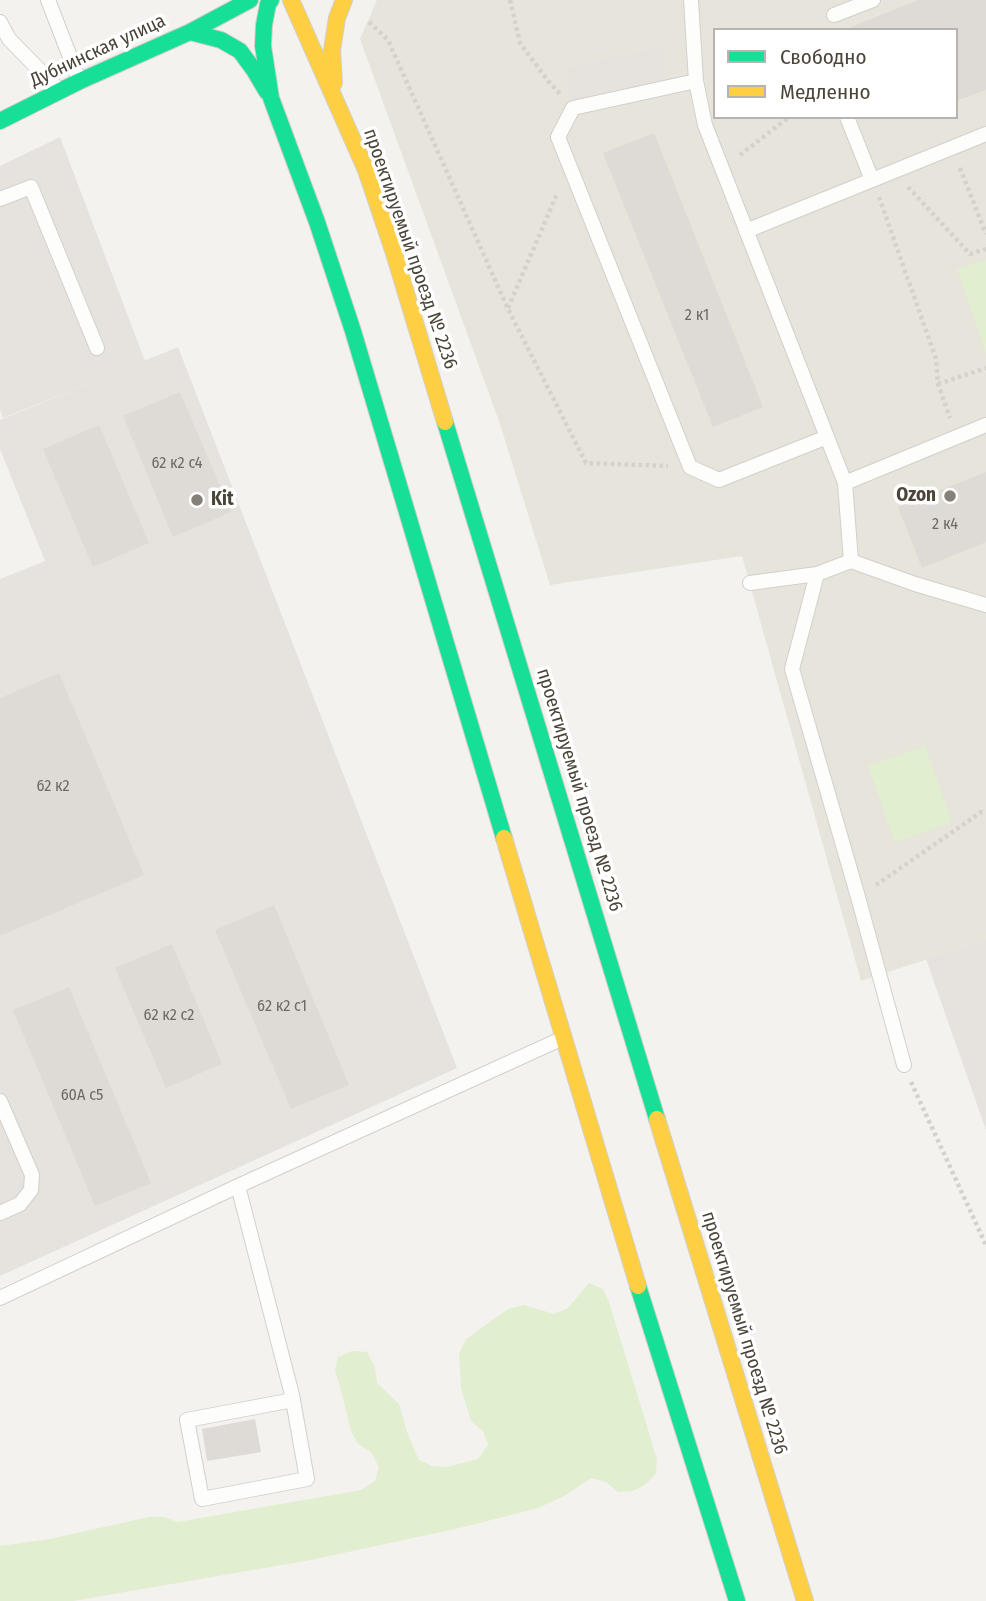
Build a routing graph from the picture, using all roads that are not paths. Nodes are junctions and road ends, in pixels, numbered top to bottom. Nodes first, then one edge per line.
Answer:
1 (48, 0) edge
2 (250, 0) edge
3 (271, 0) edge
4 (291, 0) edge
5 (344, 0) edge
6 (691, 0) edge
7 (873, 0) edge
8 (834, 15) dead end
9 (0, 22) edge
10 (190, 32) junction
11 (80, 81) junction
12 (696, 81) junction
13 (60, 91) junction
14 (271, 98) junction
15 (335, 99) junction
16 (849, 119) edge
17 (0, 121) edge
18 (986, 134) edge
19 (873, 180) junction
20 (0, 200) edge
21 (746, 231) junction
22 (97, 348) dead end
23 (986, 425) edge
24 (827, 437) junction
25 (845, 483) junction
26 (851, 561) junction
27 (817, 574) junction
28 (750, 583) dead end
29 (986, 605) edge
30 (564, 1038) junction
31 (904, 1065) road end
32 (0, 1101) edge
33 (238, 1186) junction
34 (0, 1213) edge
35 (0, 1298) edge
36 (293, 1401) junction
37 (737, 1601) edge
38 (805, 1601) edge

1 - 11 lane
2 - 10 main road, Дубнинская улица
3 - 14 main road
4 - 15 main road, проектируемый проезд № 2236
5 - 15 main road
6 - 12 lane
7 - 8 lane
9 - 13 lane
10 - 11 main road, Дубнинская улица
10 - 14 main road
11 - 13 main road, Дубнинская улица
12 - 21 lane
12 - 24 lane
13 - 17 main road, Дубнинская улица
14 - 30 main road
15 - 38 main road, проектируемый проезд № 2236
16 - 19 lane
18 - 19 lane
19 - 21 lane
20 - 22 lane
21 - 24 lane
23 - 25 lane
24 - 25 lane
25 - 26 lane
26 - 27 lane
26 - 29 lane
27 - 28 lane
27 - 31 lane
30 - 33 lane
30 - 37 main road
32 - 34 lane
33 - 35 lane
33 - 36 lane
36 - 36 lane

